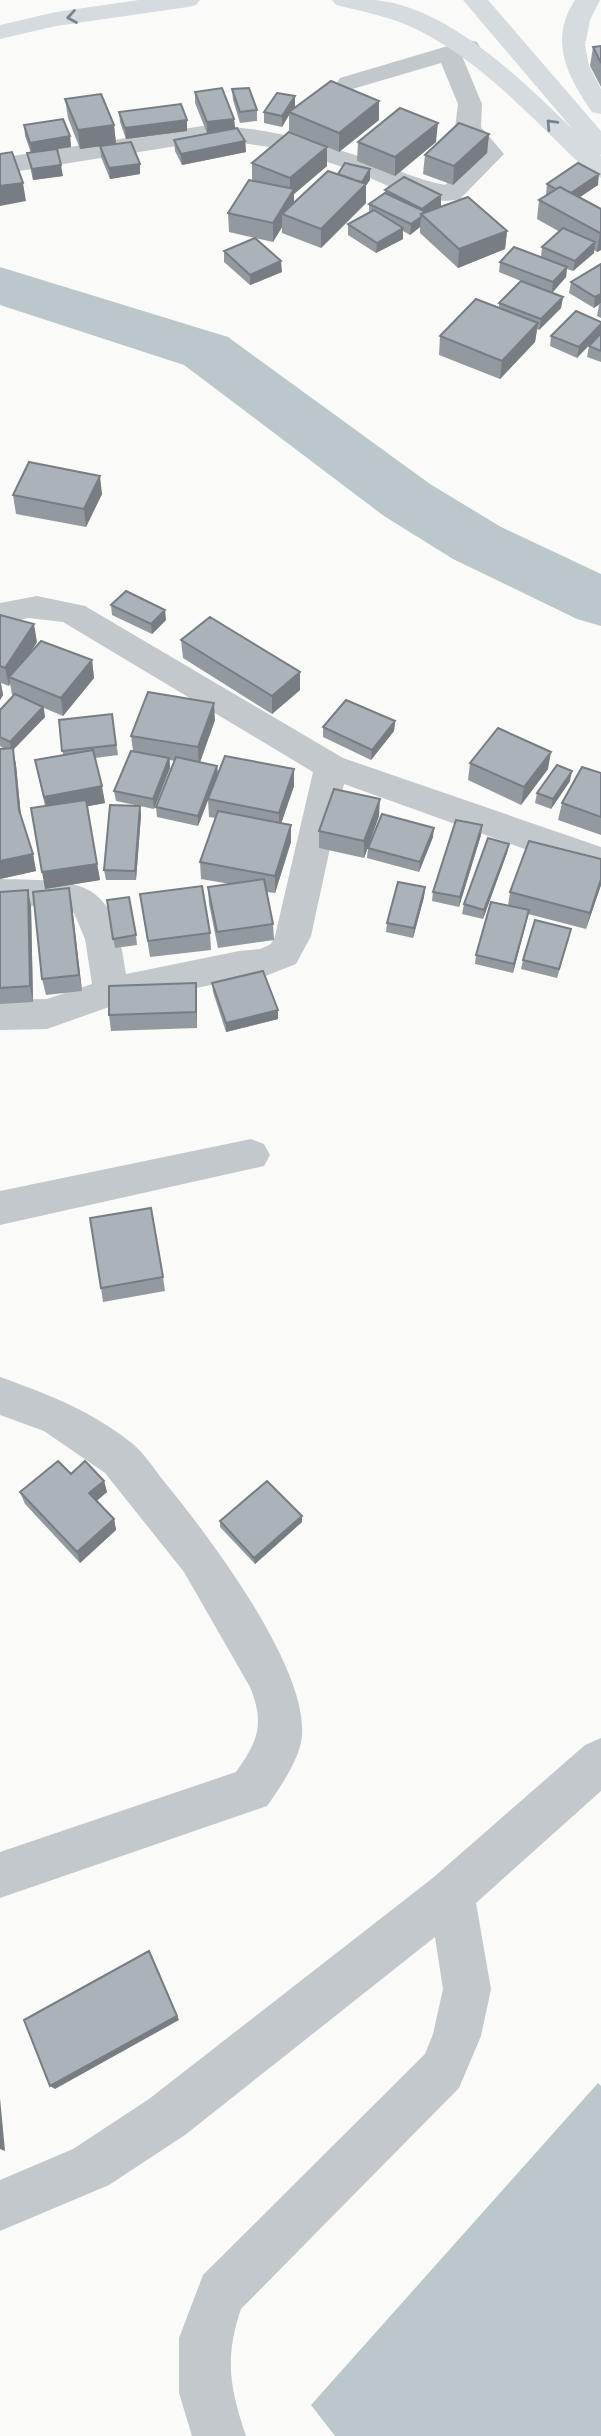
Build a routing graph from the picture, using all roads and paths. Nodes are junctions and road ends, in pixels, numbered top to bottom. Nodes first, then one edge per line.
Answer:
1 (61, 0) edge
2 (188, 0) edge
3 (344, 0) edge
4 (475, 0) edge
5 (588, 0) edge
6 (0, 11) edge
7 (0, 32) edge
8 (459, 50) junction
9 (601, 55) edge
10 (575, 56) junction
11 (349, 83) dead end
12 (601, 107) edge
13 (601, 147) edge
14 (0, 166) edge
15 (601, 170) edge
16 (0, 614) edge
17 (331, 767) junction
18 (601, 860) edge
19 (0, 892) edge
20 (111, 992) junction
21 (0, 1015) edge
22 (251, 1155) dead end
23 (0, 1208) edge
24 (0, 1396) edge
25 (601, 1761) edge
26 (0, 1875) edge
27 (451, 1894) junction
28 (0, 2206) edge
29 (219, 2436) edge

1 - 6 main road
2 -> 7 main road
3 - 8 main road
4 - 13 main road
5 - 10 main road
8 - 11 street
8 - 14 street
15 -> 8 main road
9 - 10 street
10 - 12 main road
16 - 17 street
17 - 18 street
17 - 20 street
19 - 20 street
20 - 21 street
22 - 23 street
24 - 26 street
25 - 27 street
27 - 28 street
27 - 29 street

